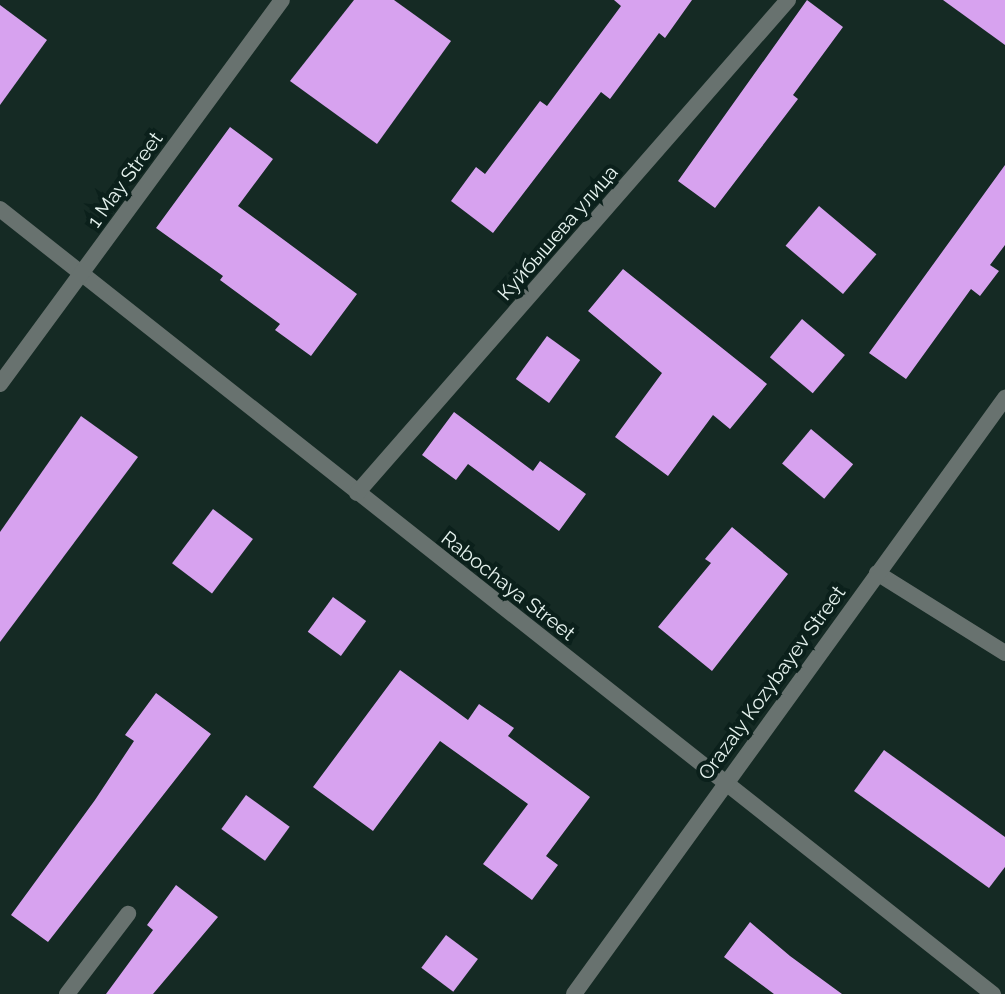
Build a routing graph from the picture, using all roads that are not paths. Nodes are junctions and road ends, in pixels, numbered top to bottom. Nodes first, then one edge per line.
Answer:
1 (282, 0) edge
2 (788, 0) edge
3 (0, 209) edge
4 (83, 271) junction
5 (0, 384) edge
6 (1005, 398) edge
7 (357, 493) junction
8 (877, 573) junction
9 (1005, 653) edge
10 (725, 781) junction
11 (128, 914) dead end
12 (67, 994) edge
13 (574, 994) edge
14 (993, 994) edge

1 - 4 street, 1 May Street
2 - 7 street, Куйбышева улица
3 - 4 street, Rabochaya Street
4 - 5 street, 1 May Street
4 - 7 street, Rabochaya Street
6 - 8 street, Orazaly Kozybayev Street
7 - 10 street, Rabochaya Street
8 - 9 street
8 - 10 street, Orazaly Kozybayev Street
10 - 13 street, Orazaly Kozybayev Street
10 - 14 street, Rabochaya Street
11 - 12 street

